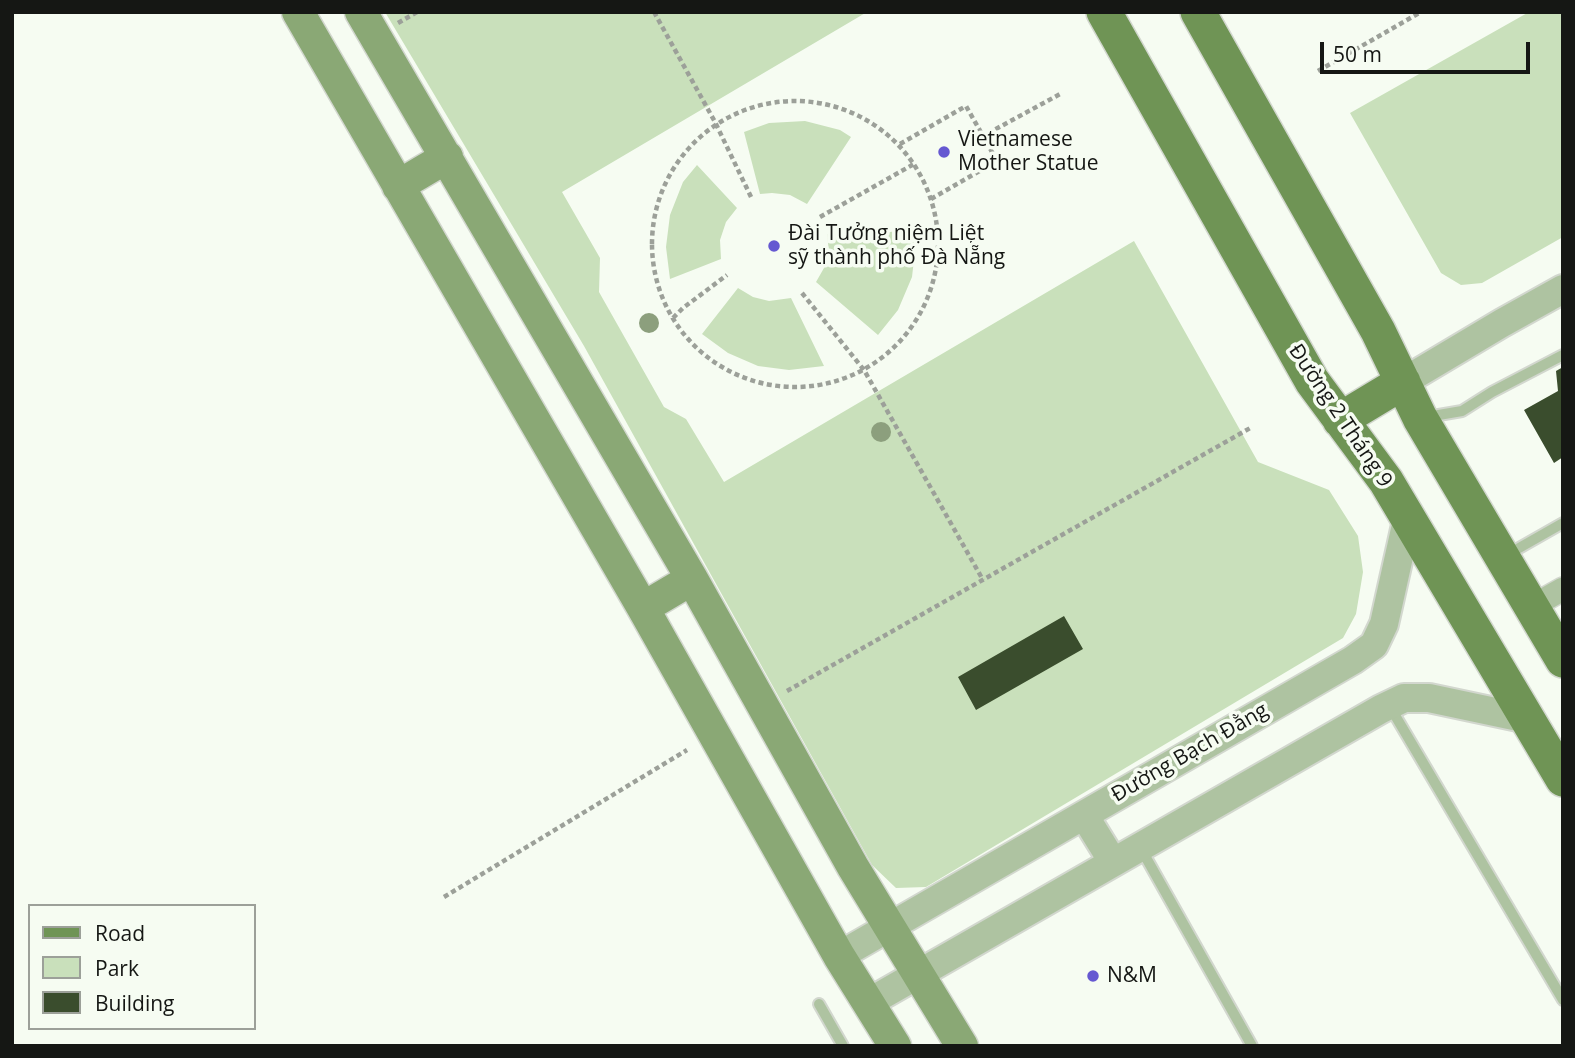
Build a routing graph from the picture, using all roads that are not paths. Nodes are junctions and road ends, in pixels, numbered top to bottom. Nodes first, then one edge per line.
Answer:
1 (298, 12) edge
2 (361, 12) edge
3 (1104, 12) edge
4 (1198, 12) edge
5 (447, 157) junction
6 (398, 186) junction
7 (1563, 289) edge
8 (1563, 355) edge
9 (1403, 382) junction
10 (1420, 418) junction
11 (1340, 420) junction
12 (1408, 516) junction
13 (1563, 523) edge
14 (1503, 558) junction
15 (692, 579) junction
16 (1563, 589) edge
17 (1531, 607) junction
18 (643, 608) junction
19 (1563, 660) edge
20 (1396, 716) dead end
21 (1528, 719) junction
22 (1563, 779) edge
23 (1084, 815) junction
24 (1140, 848) junction
25 (1113, 862) junction
26 (889, 927) junction
27 (839, 956) junction
28 (918, 975) junction
29 (1563, 1000) edge
30 (868, 1003) junction
31 (818, 1004) dead end
32 (843, 1046) edge
33 (895, 1046) edge
34 (962, 1046) edge
35 (1252, 1046) edge

1 - 6 main road
2 - 5 main road
3 - 11 main road, Đường 2 Tháng 9
4 - 9 main road
5 - 6 main road
5 - 15 main road
6 - 18 main road
7 - 9 street
8 - 10 lane
9 - 10 main road
9 - 11 main road
10 - 14 main road
11 - 12 main road, Đường 2 Tháng 9
12 - 21 main road, Đường 2 Tháng 9
12 - 23 street, Đường Bạch Đằng
13 - 14 lane
14 - 17 main road
15 - 18 main road
15 - 26 main road
16 - 17 street
17 - 19 main road
18 - 27 main road
20 - 29 lane
21 - 22 main road, Đường 2 Tháng 9
21 - 24 street
23 - 25 street
23 - 26 street, Đường Bạch Đằng
24 - 25 street
24 - 35 lane
25 - 28 street
26 - 27 street, Đường Bạch Đằng
26 - 28 main road
27 - 30 main road
28 - 30 street
28 - 34 main road
30 - 33 main road
31 - 32 lane

